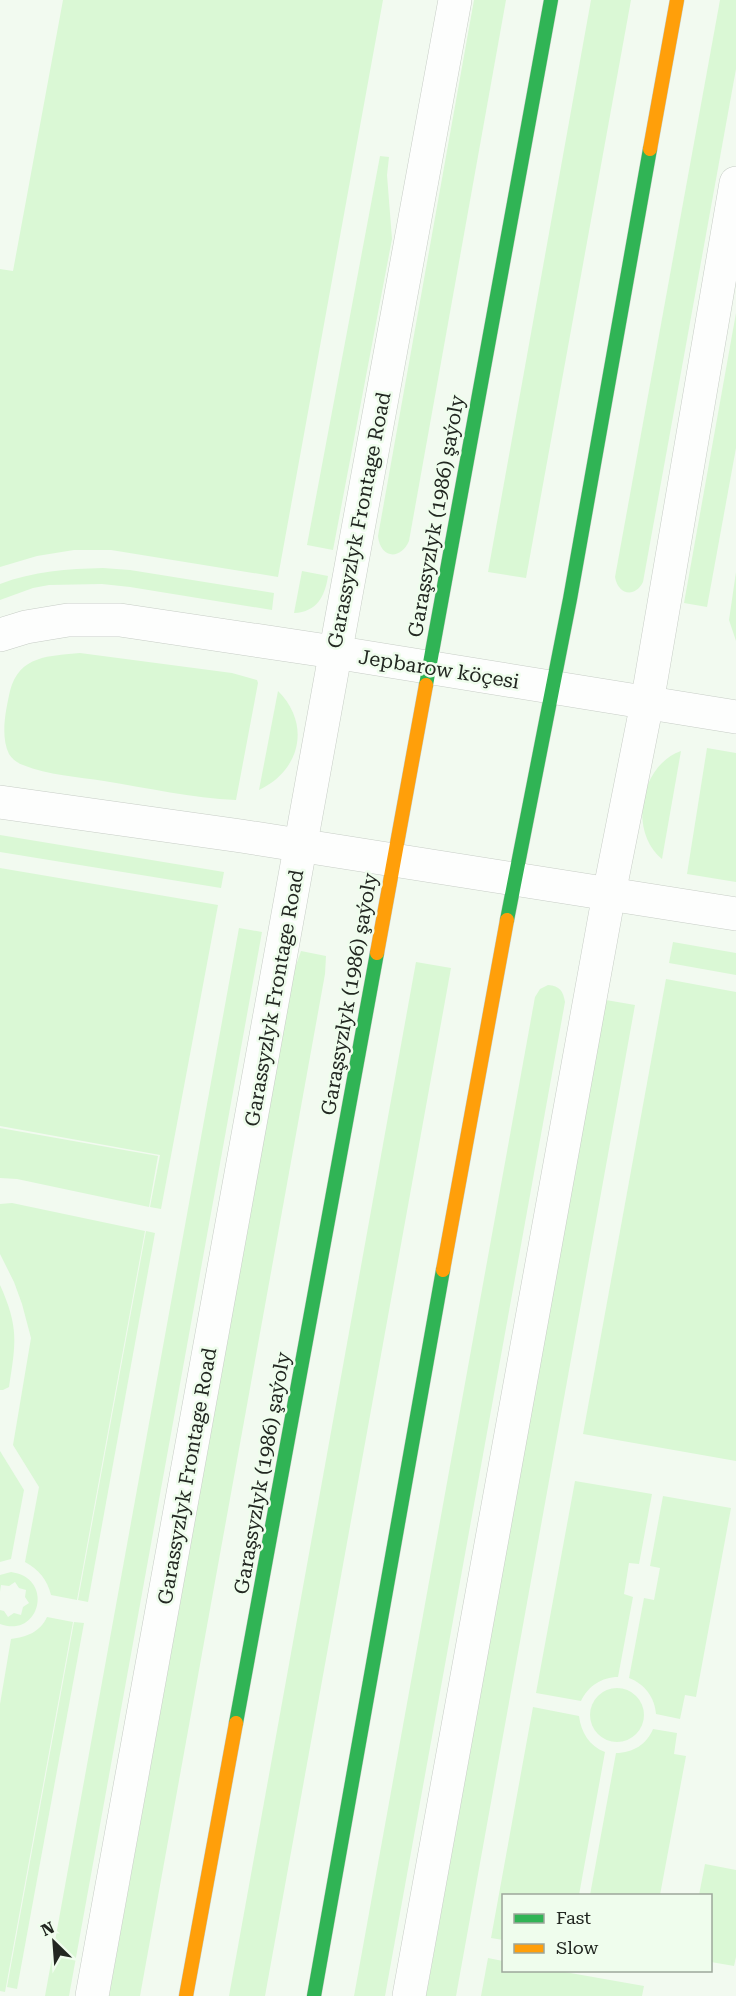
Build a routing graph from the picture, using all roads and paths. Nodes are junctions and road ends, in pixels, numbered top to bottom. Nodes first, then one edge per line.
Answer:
1 (455, 0) edge
2 (551, 0) edge
3 (677, 0) edge
4 (736, 183) edge
5 (0, 636) edge
6 (334, 652) junction
7 (429, 667) junction
8 (553, 687) junction
9 (647, 703) junction
10 (736, 717) edge
11 (0, 802) edge
12 (301, 846) junction
13 (393, 861) junction
14 (515, 880) junction
15 (609, 894) junction
16 (736, 914) edge
17 (92, 1996) edge
18 (186, 1996) edge
19 (314, 1996) edge
20 (409, 1996) edge

1 - 6 street, Garassyzlyk Frontage Road
2 - 7 main road, Garaşsyzlyk (1986) şaýoly
3 - 8 main road
4 - 9 street
5 - 6 street, Jepbarow köçesi
6 - 7 street, Jepbarow köçesi
6 - 12 street, Garassyzlyk Frontage Road
7 - 8 street, Jepbarow köçesi
7 - 13 main road, Garaşsyzlyk (1986) şaýoly
8 - 9 street, Jepbarow köçesi
8 - 14 main road
9 - 10 street, Jepbarow köçesi
9 - 15 street
11 - 12 street
12 - 13 street
12 - 17 street, Garassyzlyk Frontage Road
13 - 14 street
13 - 18 main road, Garaşsyzlyk (1986) şaýoly
14 - 15 street
14 - 19 main road
15 - 16 street
15 - 20 street

